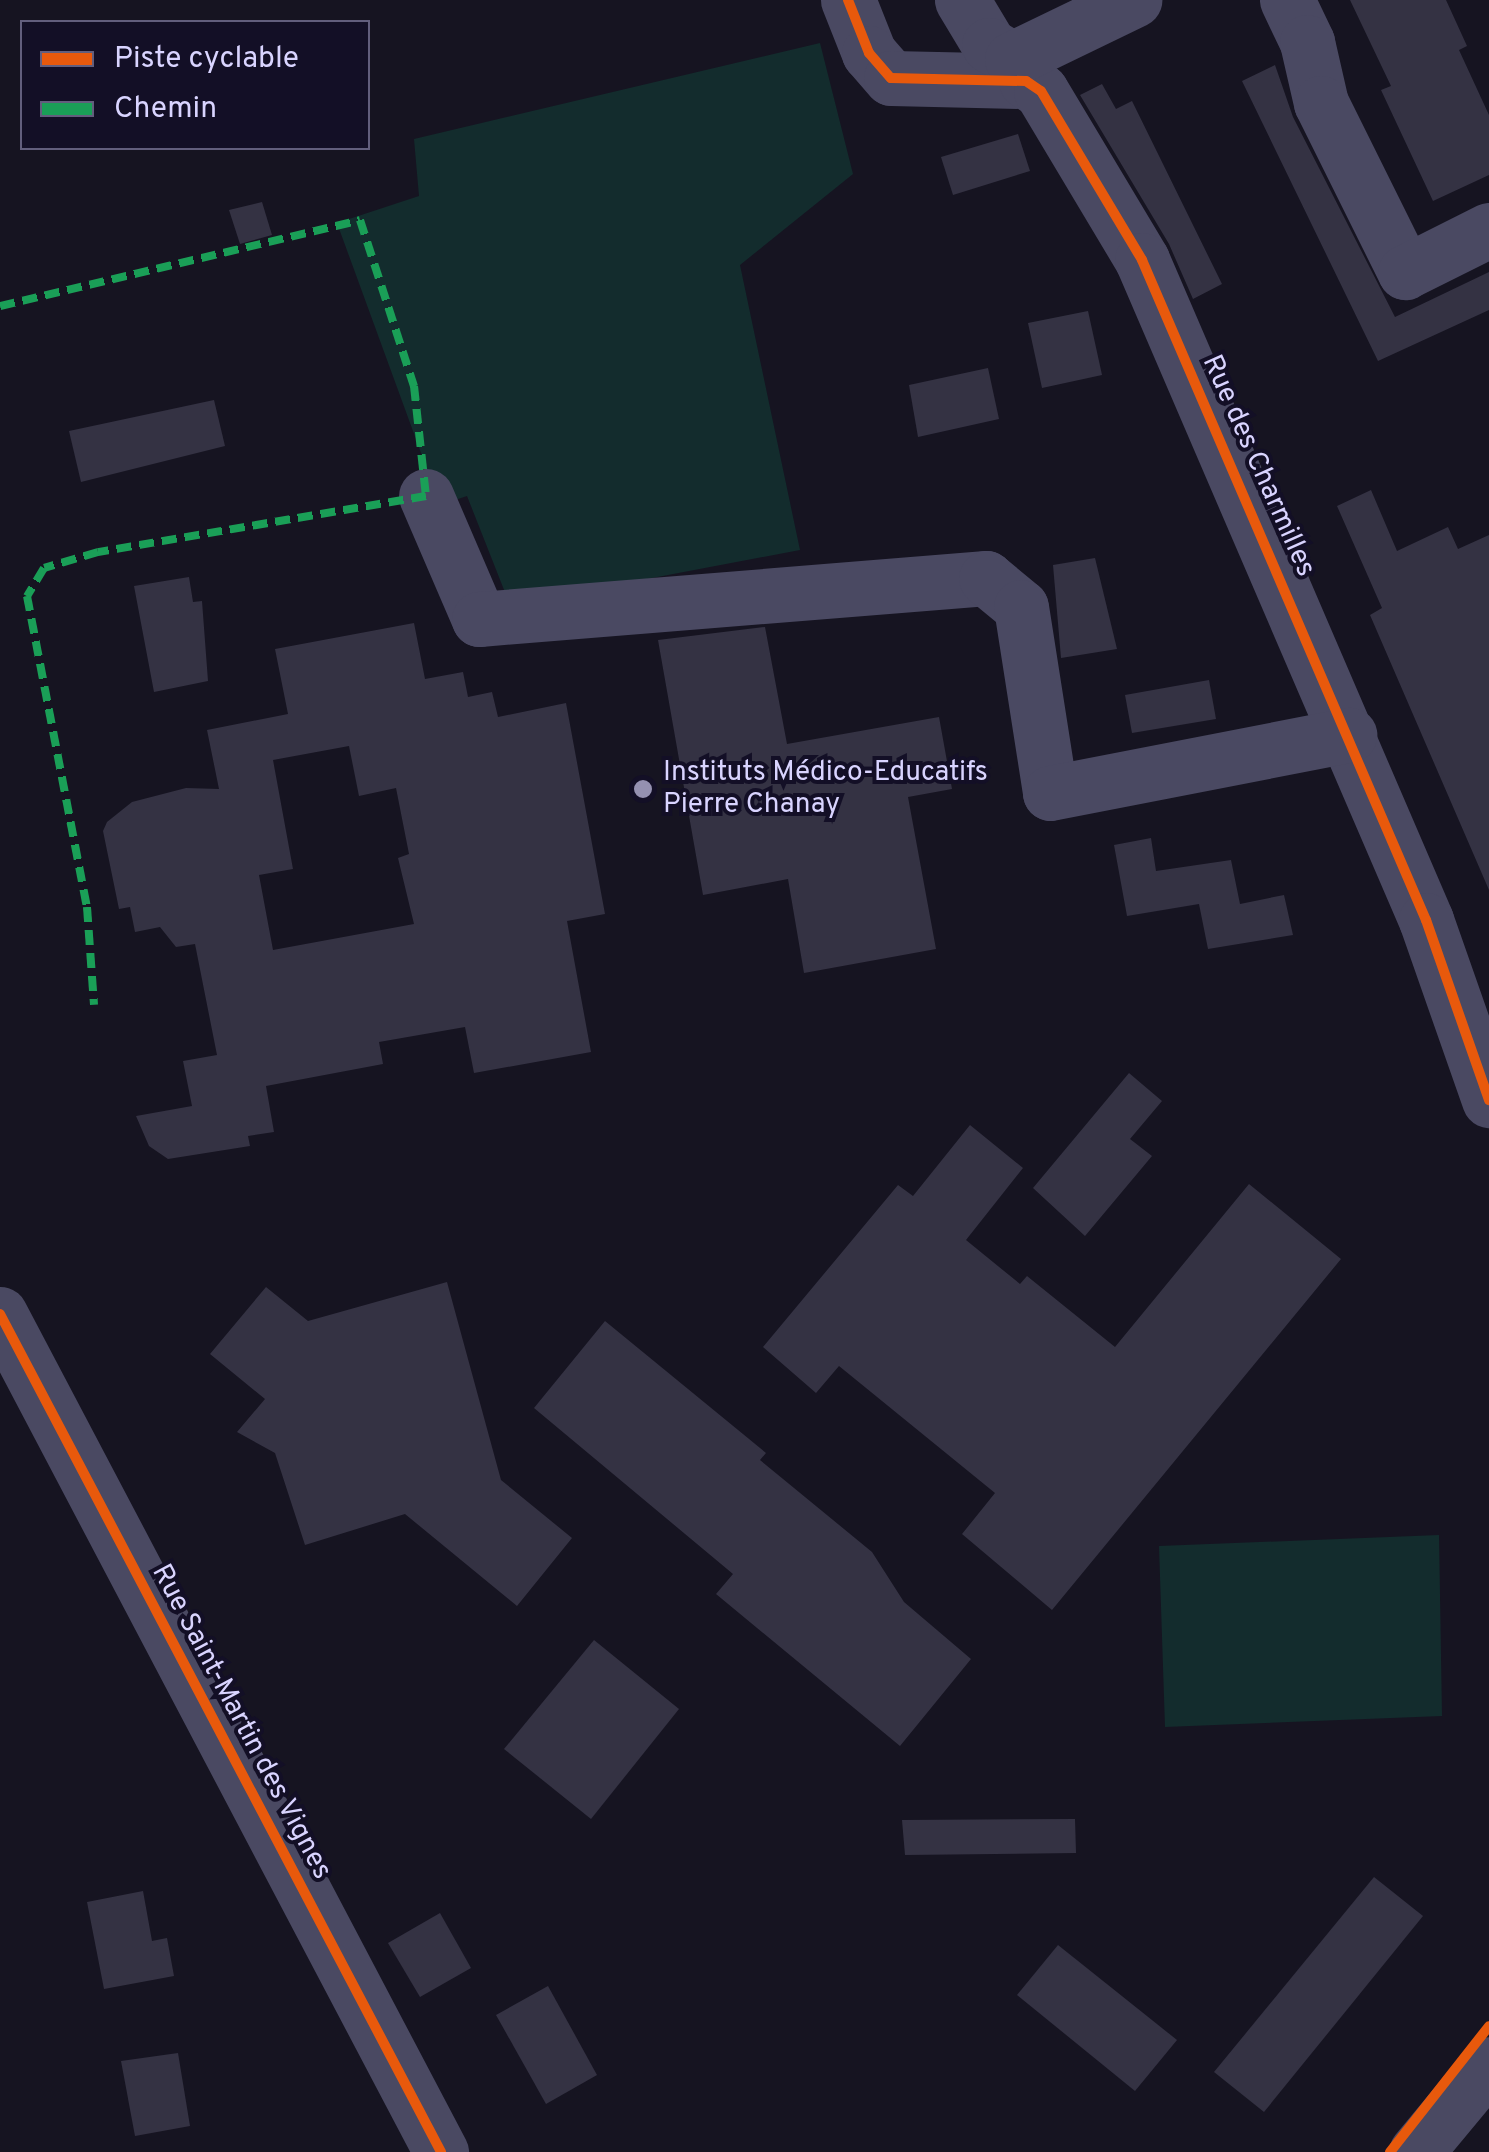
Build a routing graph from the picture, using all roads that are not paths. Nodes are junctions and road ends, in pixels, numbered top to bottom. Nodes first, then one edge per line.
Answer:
1 (848, 0) edge
2 (962, 0) edge
3 (1134, 0) edge
4 (1286, 0) edge
5 (998, 66) junction
6 (1489, 230) edge
7 (426, 496) dead end
8 (1349, 735) junction
9 (1489, 1100) edge
10 (0, 1314) edge
11 (1489, 2064) edge
12 (441, 2152) edge
13 (1416, 2152) edge

1 - 5 street, Rue des Charmilles
2 - 5 street
3 - 5 street
4 - 6 street
5 - 8 street, Rue des Charmilles
7 - 8 street
8 - 9 street, Rue des Charmilles
10 - 12 street, Rue Saint-Martin des Vignes
11 - 13 street

